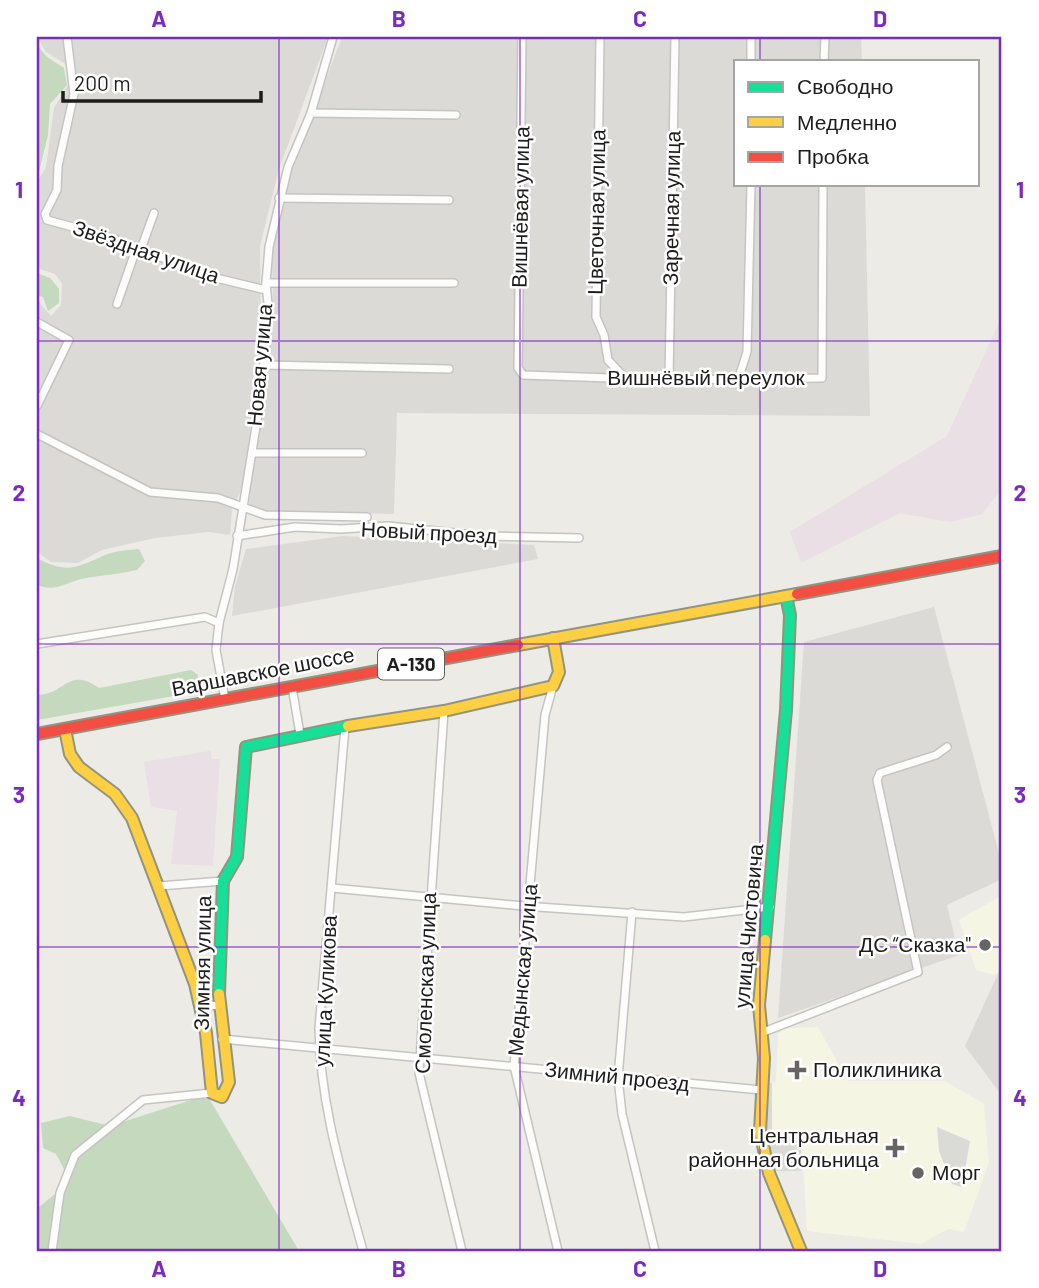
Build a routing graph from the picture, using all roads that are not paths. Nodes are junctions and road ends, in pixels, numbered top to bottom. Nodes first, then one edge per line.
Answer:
1 (67, 37) edge
2 (333, 37) edge
3 (522, 37) edge
4 (600, 37) edge
5 (675, 37) edge
6 (751, 37) edge
7 (825, 37) edge
8 (751, 60) edge
9 (824, 60) edge
10 (311, 113) junction
11 (456, 115) dead end
12 (751, 186) edge
13 (823, 186) edge
14 (279, 198) junction
15 (449, 200) dead end
16 (154, 213) dead end
17 (141, 249) junction
18 (454, 284) dead end
19 (266, 287) junction
20 (117, 304) dead end
21 (37, 321) edge
22 (264, 365) junction
23 (449, 369) dead end
24 (523, 375) joint
25 (626, 378) junction
26 (669, 380) junction
27 (738, 380) junction
28 (37, 406) edge
29 (37, 433) edge
30 (252, 453) junction
31 (362, 453) dead end
32 (241, 509) junction
33 (367, 517) dead end
34 (237, 536) junction
35 (579, 538) dead end
36 (1002, 556) edge
37 (786, 596) junction
38 (219, 623) junction
39 (553, 638) junction
40 (37, 644) edge
41 (553, 686) junction
42 (292, 687) junction
43 (225, 699) junction
44 (444, 711) junction
45 (345, 727) junction
46 (65, 729) junction
47 (37, 734) edge
48 (300, 734) junction
49 (947, 747) dead end
50 (223, 881) junction
51 (159, 886) junction
52 (332, 887) junction
53 (429, 898) junction
54 (530, 905) junction
55 (771, 907) junction
56 (632, 912) junction
57 (199, 1004) junction
58 (219, 1006) junction
59 (761, 1033) junction
60 (221, 1039) junction
61 (319, 1049) junction
62 (420, 1058) junction
63 (514, 1066) junction
64 (618, 1078) junction
65 (761, 1090) junction
66 (217, 1095) junction
67 (52, 1251) edge
68 (363, 1251) edge
69 (462, 1251) edge
70 (558, 1251) edge
71 (655, 1251) edge
72 (802, 1251) edge

1 - 17 street, Звёздная улица
2 - 10 street, Новая улица
3 - 24 street, Вишнёвая улица
4 - 25 street, Цветочная улица
5 - 26 street, Заречная улица
6 - 8 street
7 - 9 street
10 - 11 street
10 - 14 street, Новая улица
12 - 27 street
13 - 27 street, Вишнёвый переулок
14 - 15 street
14 - 19 street, Новая улица
16 - 17 street
17 - 19 street, Звёздная улица
17 - 20 street
18 - 19 street, Звёздная улица
19 - 22 street, Новая улица
21 - 28 street
22 - 23 street
22 - 30 street, Новая улица
24 - 25 street, Вишнёвый переулок
25 - 26 street, Вишнёвый переулок
26 - 27 street, Вишнёвый переулок
29 - 32 street
30 - 31 street
30 - 32 street, Новая улица
32 - 33 street
32 - 34 street, Новая улица
34 - 35 street, Новый проезд
34 - 38 street, Новая улица
36 - 37 street, А-130
37 - 39 street, Варшавское шоссе / А-130
37 - 55 street, улица Чистовича
38 - 40 street
38 - 43 street, Новая улица
39 - 41 street
39 - 42 street, Варшавское шоссе / А-130
41 - 44 street
41 - 54 street, Медынская улица
42 - 43 street, Варшавское шоссе / А-130
42 - 48 street
43 - 46 street, Варшавское шоссе / А-130
44 - 45 street
44 - 53 street, Смоленская улица
45 - 48 street
45 - 52 street, улица Куликова
46 - 47 street, Варшавское шоссе / А-130
46 - 51 street
48 - 50 street, Зимняя улица
49 - 59 street
50 - 51 street
50 - 58 street, Зимняя улица
51 - 57 street
52 - 53 street
52 - 61 street, улица Куликова
53 - 54 street
53 - 62 street, Смоленская улица
54 - 56 street
54 - 63 street, Медынская улица
55 - 56 street
55 - 59 street, улица Чистовича
56 - 64 street
57 - 58 street
57 - 66 street
58 - 60 street, Зимняя улица
59 - 65 street, улица Чистовича
60 - 61 street, Зимний проезд
60 - 66 street, Зимняя улица
61 - 62 street, Зимний проезд
61 - 68 street, улица Куликова
62 - 63 street, Зимний проезд
62 - 69 street, Смоленская улица
63 - 64 street, Зимний проезд
63 - 70 street, Медынская улица
64 - 65 street, Зимний проезд
64 - 71 street
65 - 72 street, улица Чистовича
66 - 67 street

